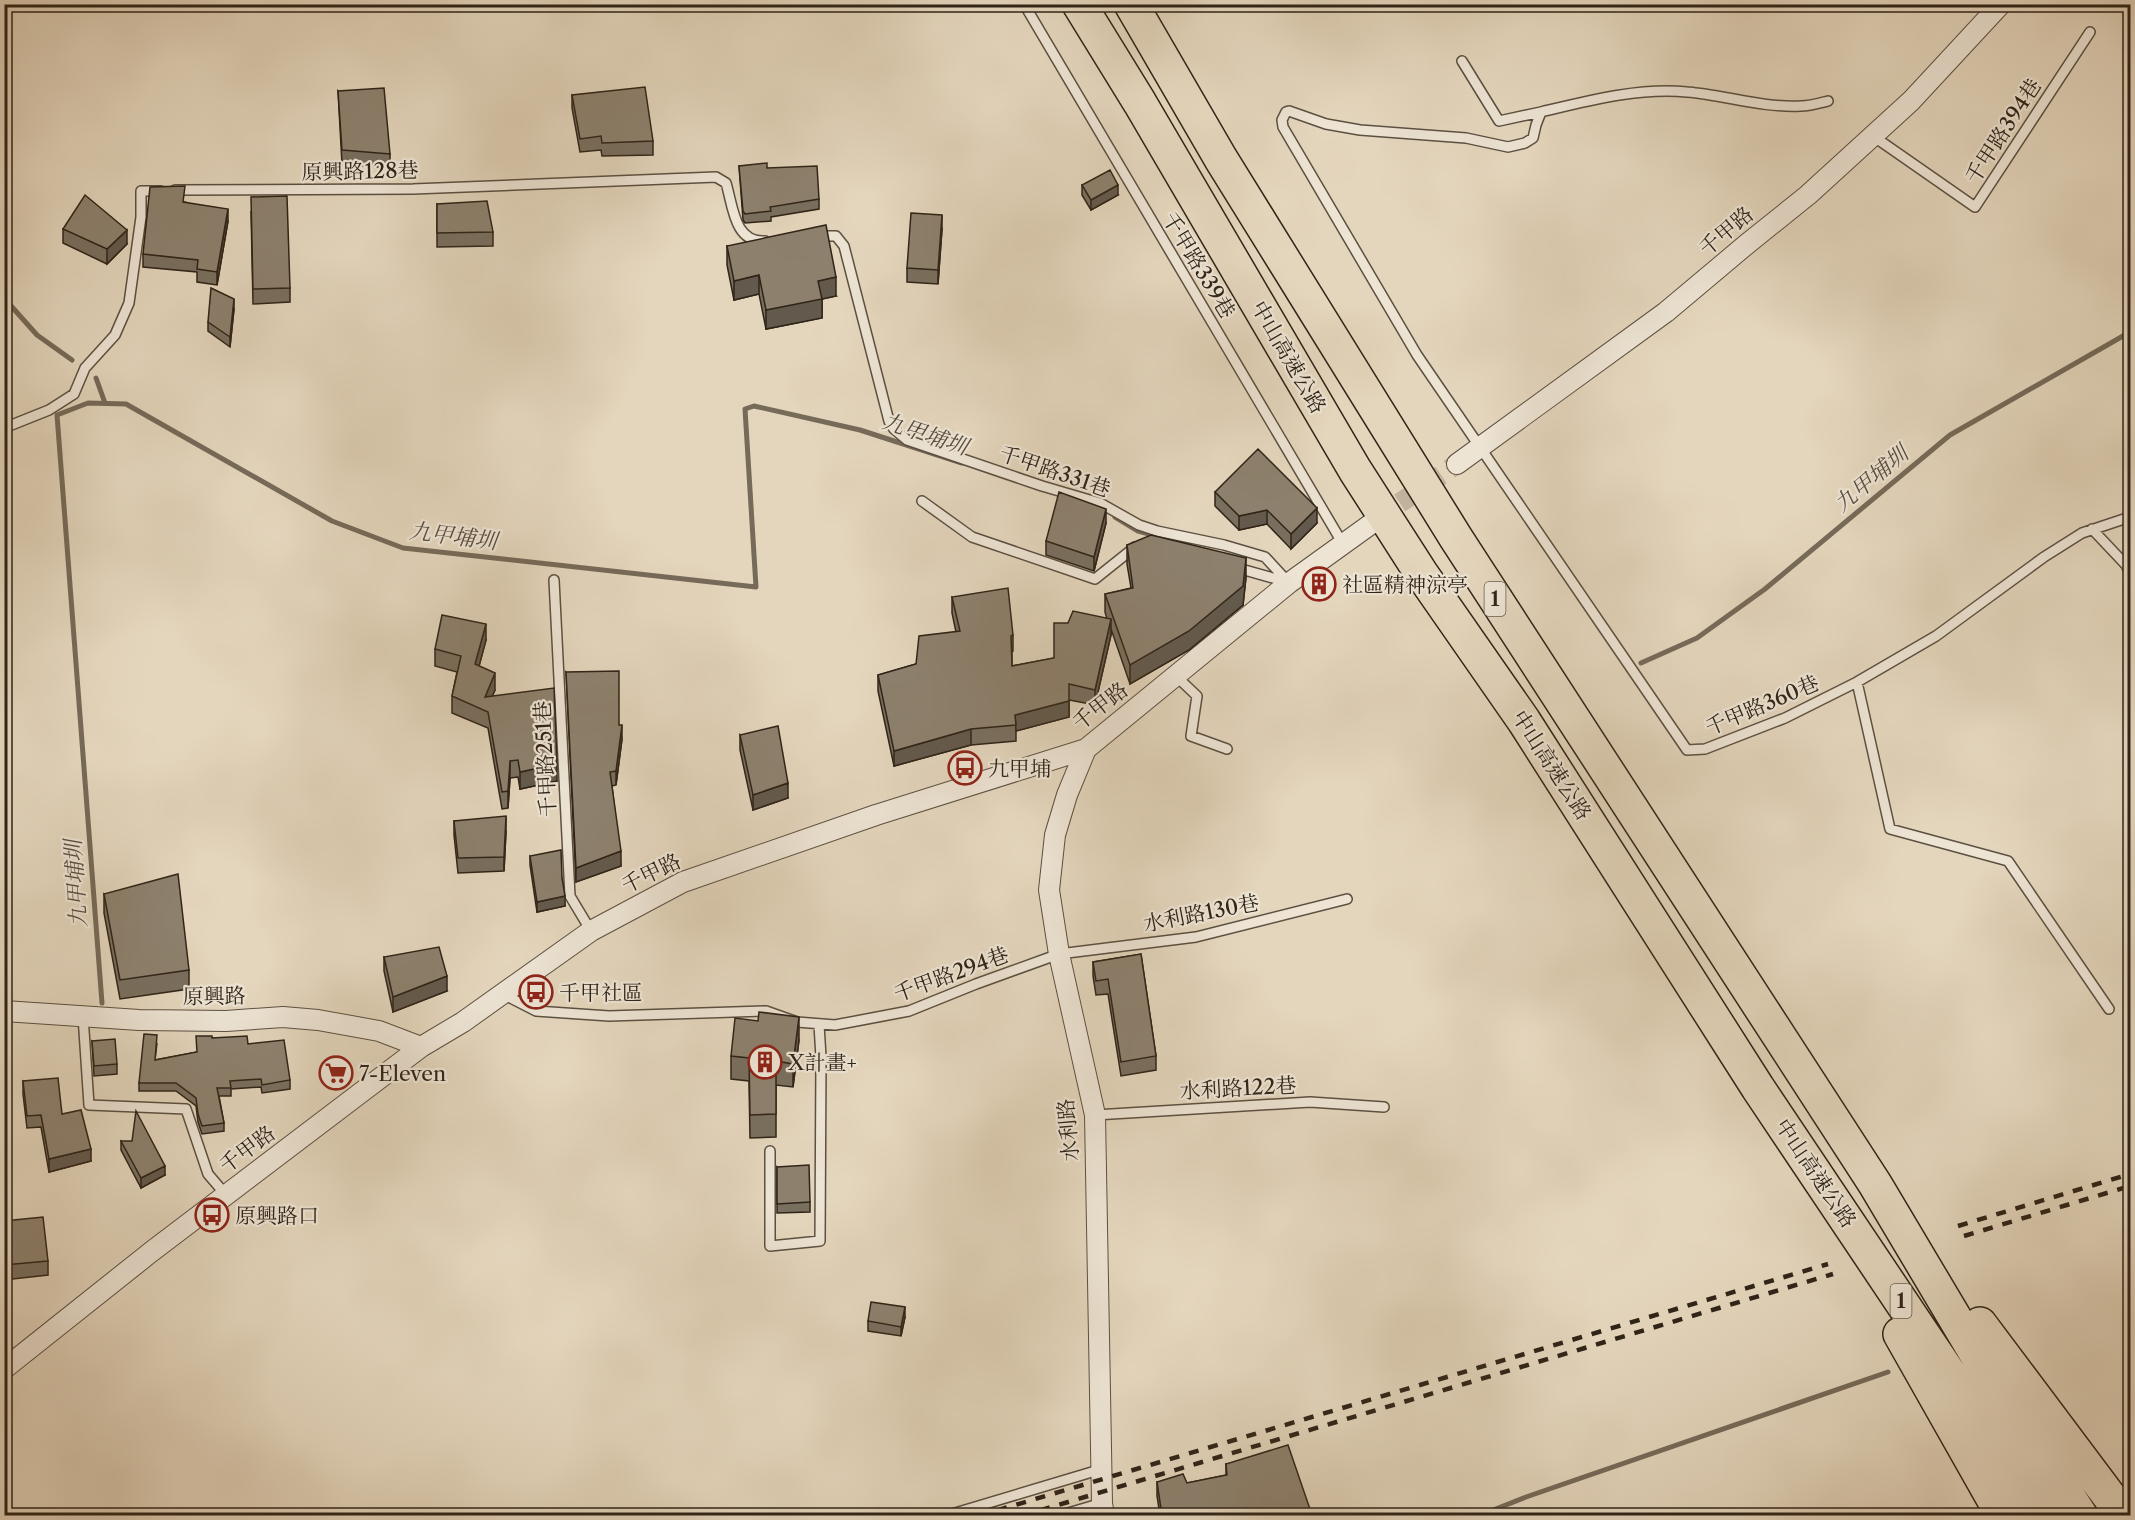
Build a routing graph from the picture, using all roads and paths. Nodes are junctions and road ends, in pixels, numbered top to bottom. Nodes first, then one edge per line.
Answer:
1 (1024, 4) edge
2 (1079, 4) edge
3 (1131, 4) edge
4 (2001, 4) edge
5 (2090, 32) dead end
6 (1462, 62) dead end
7 (1828, 101) dead end
8 (1541, 112) junction
9 (1873, 136) junction
10 (811, 237) edge
11 (770, 241) edge
12 (4, 428) edge
13 (1482, 447) junction
14 (1457, 464) tunnel mouth
15 (922, 501) dead end
16 (2130, 516) edge
17 (1371, 524) tunnel mouth
18 (2092, 529) junction
19 (1142, 541) edge
20 (1343, 544) junction
21 (1221, 564) edge
22 (2130, 573) edge
23 (554, 580) dead end
24 (1289, 583) junction
25 (1176, 676) junction
26 (1857, 682) junction
27 (1086, 749) junction
28 (1227, 749) dead end
29 (1347, 899) dead end
30 (591, 931) junction
31 (1059, 954) junction
32 (501, 993) junction
33 (2109, 1009) dead end
34 (4, 1011) edge
35 (83, 1016) junction
36 (819, 1025) junction
37 (421, 1047) junction
38 (1758, 1088) junction
39 (1384, 1107) dead end
40 (1095, 1115) junction
41 (770, 1150) dead end
42 (1875, 1184) junction
43 (226, 1195) junction
44 (4, 1369) edge
45 (1102, 1469) junction
46 (1103, 1509) edge
47 (945, 1515) edge
48 (1058, 1515) edge
49 (2003, 1515) edge
50 (2042, 1515) edge
51 (2081, 1515) edge
52 (2124, 1515) edge

1 - 20 lane, 千甲路339巷
2 - 38 highway, 中山高速公路 / 1
3 - 42 highway, 中山高速公路 / 1
4 - 9 street, 千甲路
5 - 9 lane, 千甲路394巷
6 - 8 lane
7 - 8 lane
8 - 13 lane
9 - 13 street, 千甲路
10 - 24 lane, 千甲路331巷
11 - 12 lane, 原興路128巷
13 - 14 street, 千甲路
13 - 26 lane, 千甲路360巷
15 - 19 lane
16 - 18 lane, 千甲路360巷
17 - 20 street, 千甲路
18 - 22 lane
18 - 26 lane, 千甲路360巷
20 - 24 street, 千甲路
21 - 24 lane
23 - 30 lane, 千甲路251巷
24 - 25 street, 千甲路
25 - 27 street, 千甲路
25 - 28 lane
26 - 33 lane
27 - 30 street, 千甲路
27 - 31 street, 水利路
29 - 31 lane, 水利路130巷
30 - 32 street, 千甲路
31 - 36 lane, 千甲路294巷
31 - 40 street, 水利路
32 - 36 lane, 千甲路294巷
32 - 37 street, 千甲路
34 - 35 street, 原興路
35 - 37 street, 原興路
35 - 43 lane
36 - 41 lane
37 - 43 street, 千甲路
38 - 49 highway
38 - 50 highway, 中山高速公路 / 1
39 - 40 lane, 水利路122巷
40 - 45 street, 水利路
42 - 51 highway, 中山高速公路 / 1
42 - 52 highway
43 - 44 street, 千甲路
45 - 46 street, 水利路
45 - 47 lane
46 - 48 lane

